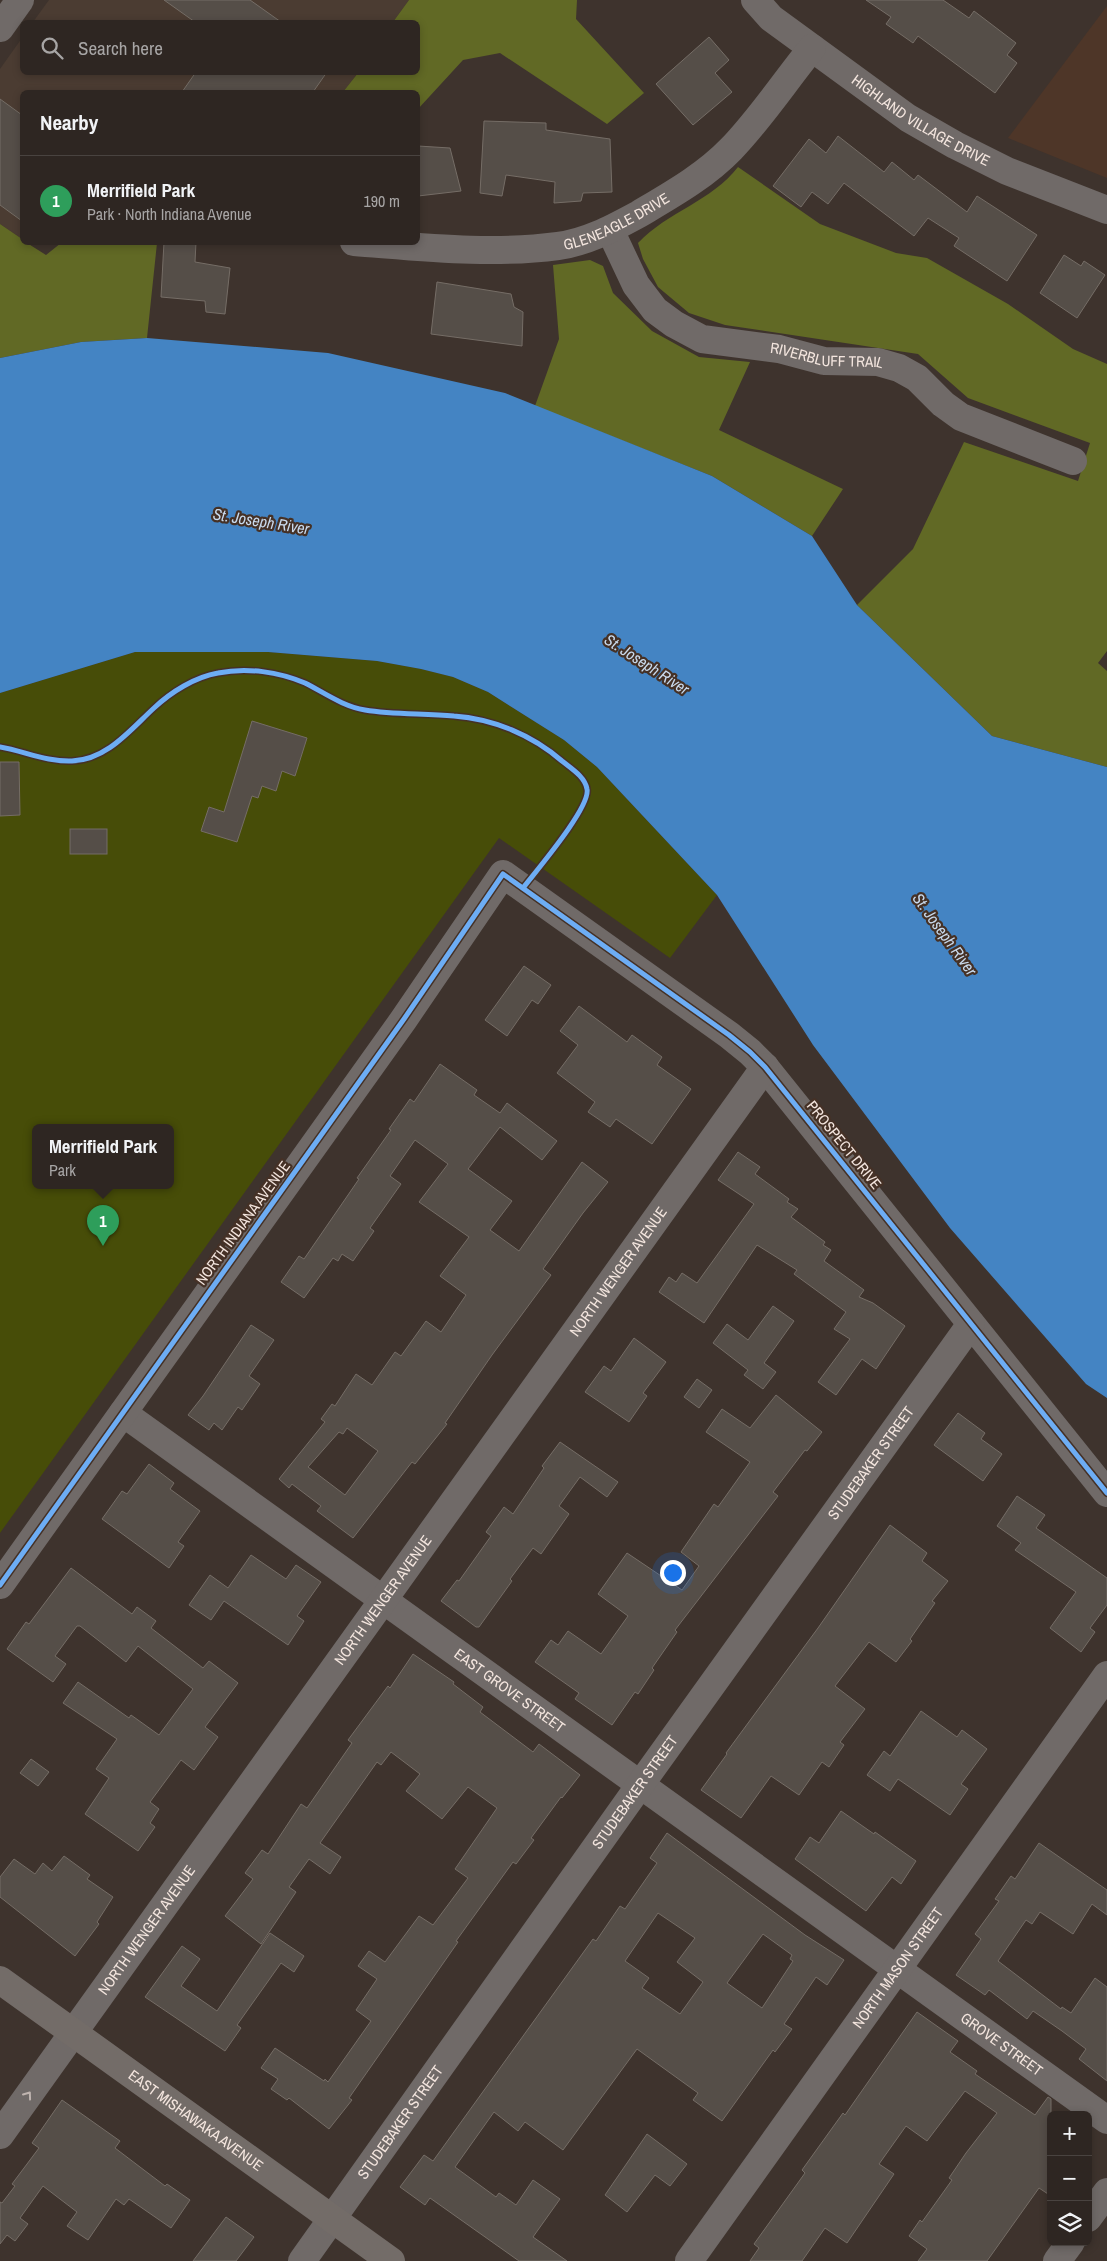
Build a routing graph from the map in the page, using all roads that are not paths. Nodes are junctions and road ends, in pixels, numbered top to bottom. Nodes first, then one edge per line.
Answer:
1 (20, 0) edge
2 (755, 0) edge
3 (0, 28) edge
4 (812, 48) junction
5 (1107, 210) edge
6 (610, 230) junction
7 (400, 245) edge
8 (1073, 461) dead end
9 (503, 874) joint
10 (765, 1067) junction
11 (971, 1324) junction
12 (123, 1413) junction
13 (1107, 1493) edge
14 (0, 1585) edge
15 (383, 1600) junction
16 (1107, 1675) edge
17 (640, 1785) junction
18 (897, 1970) junction
19 (0, 1980) edge
20 (73, 2033) junction
21 (1107, 2120) edge
22 (0, 2135) edge
23 (1107, 2192) edge
24 (1092, 2213) edge
25 (332, 2218) junction
26 (1068, 2246) edge
27 (302, 2261) edge
28 (391, 2261) edge
29 (689, 2261) edge
30 (1058, 2261) edge

1 - 3 street
2 - 4 street, HIGHLAND VILLAGE DRIVE
4 - 5 street, HIGHLAND VILLAGE DRIVE
4 - 6 street, GLENEAGLE DRIVE
6 - 7 street, GLENEAGLE DRIVE
6 - 8 street, RIVERBLUFF TRAIL
9 - 10 street, PROSPECT DRIVE
9 - 12 street, NORTH INDIANA AVENUE
10 - 11 street, PROSPECT DRIVE
10 - 15 street, NORTH WENGER AVENUE
11 - 13 street, PROSPECT DRIVE
11 - 17 street, STUDEBAKER STREET
12 - 14 street, NORTH INDIANA AVENUE
12 - 15 street, EAST GROVE STREET
15 - 17 street, EAST GROVE STREET
15 - 20 street, NORTH WENGER AVENUE
16 - 18 street, NORTH MASON STREET
17 - 18 street, EAST GROVE STREET
17 - 25 street, STUDEBAKER STREET
18 - 21 street, GROVE STREET
18 - 29 street, NORTH MASON STREET
19 - 20 street, EAST MISHAWAKA AVENUE
22 -> 20 street, NORTH WENGER AVENUE
20 - 25 street, EAST MISHAWAKA AVENUE
23 - 24 street
25 - 27 street, STUDEBAKER STREET
25 - 28 street, EAST MISHAWAKA AVENUE
26 - 30 street

